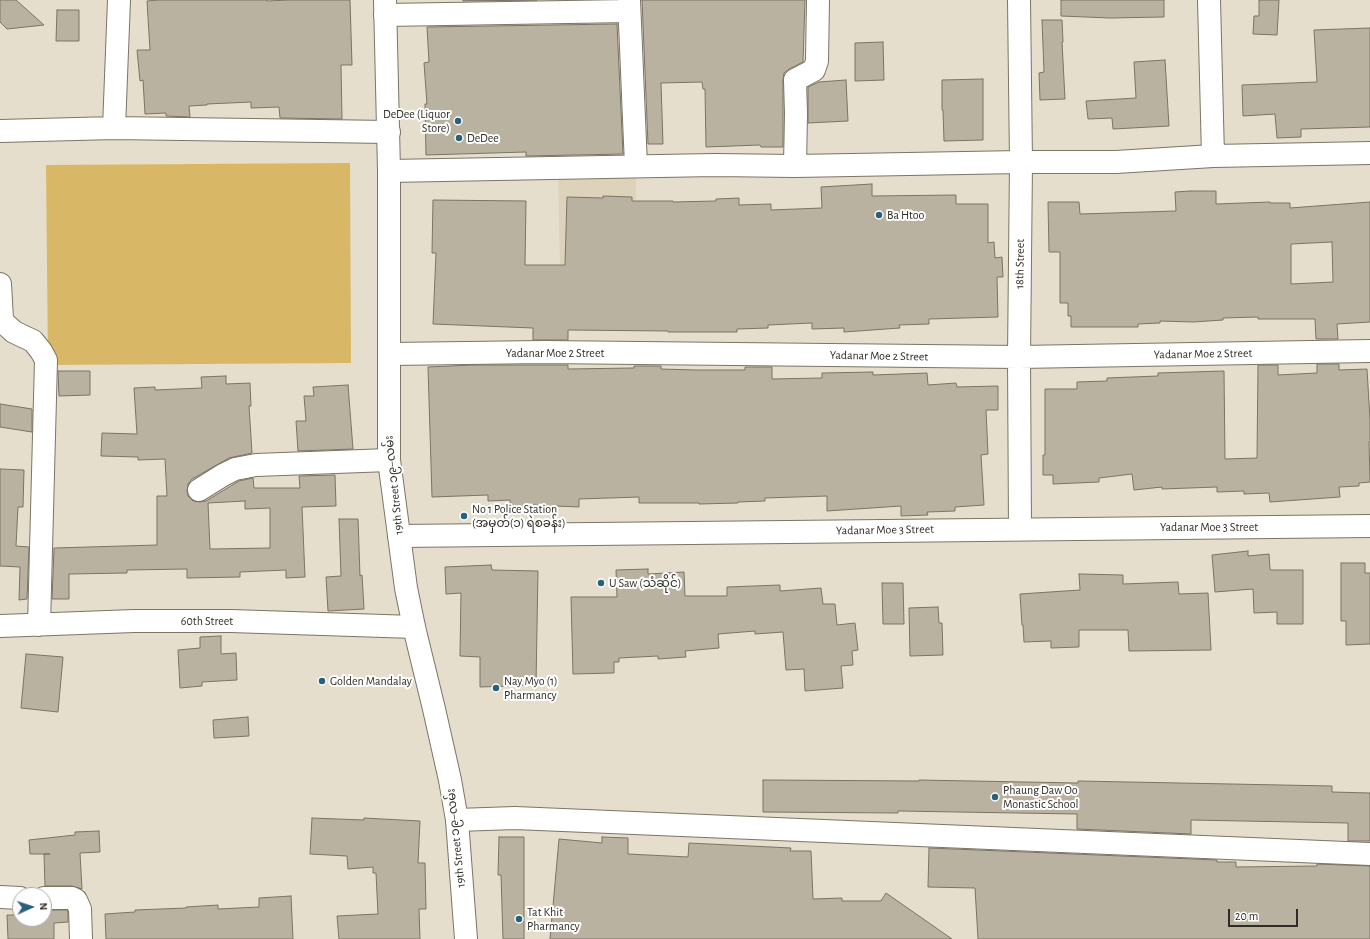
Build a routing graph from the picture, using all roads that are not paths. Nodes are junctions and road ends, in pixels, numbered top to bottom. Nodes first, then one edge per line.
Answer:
1 (119, 0) edge
2 (818, 0) edge
3 (1018, 0) edge
4 (1209, 0) edge
5 (629, 5) edge
6 (385, 7) edge
7 (114, 128) junction
8 (0, 131) edge
9 (389, 132) junction
10 (1370, 153) edge
11 (1213, 156) junction
12 (1021, 162) junction
13 (636, 166) junction
14 (795, 166) junction
15 (390, 171) junction
16 (0, 284) edge
17 (4, 329) edge
18 (1370, 352) edge
19 (389, 354) junction
20 (1019, 357) junction
21 (389, 460) junction
22 (199, 490) dead end
23 (1370, 526) edge
24 (1020, 529) junction
25 (399, 536) junction
26 (39, 625) junction
27 (0, 626) edge
28 (414, 627) junction
29 (457, 820) junction
30 (1370, 854) edge
31 (0, 897) edge
32 (12, 898) edge
33 (52, 898) edge
34 (81, 939) edge
35 (466, 939) edge

1 - 7 street
2 - 14 street
3 - 12 street, 18th Street
4 - 11 street
5 - 6 street
5 - 13 street
6 - 9 street, 19th Street ၁၉−လမ်း
7 - 8 street
7 - 9 street
9 - 15 street, 19th Street ၁၉−လမ်း
10 - 11 street
11 - 12 street
12 - 14 street
12 - 20 street, 18th Street
13 - 14 street
13 - 15 street
15 - 19 street, 19th Street ၁၉−လမ်း
16 - 17 street
17 - 26 street
18 - 20 street, Yadanar Moe 2 Street
19 - 20 street, Yadanar Moe 2 Street
19 - 21 street, 19th Street ၁၉−လမ်း
20 - 24 street, 18th Street
21 - 22 street
21 - 25 street, 19th Street ၁၉−လမ်း
23 - 24 street, Yadanar Moe 3 Street
24 - 25 street, Yadanar Moe 3 Street
25 - 28 street, 19th Street ၁၉−လမ်း
26 - 27 street, 60th Street
26 - 28 street, 60th Street
28 - 29 street, 19th Street ၁၉−လမ်း
29 - 30 street
29 - 35 street, 19th Street ၁၉−လမ်း
31 - 32 street
33 - 34 street

